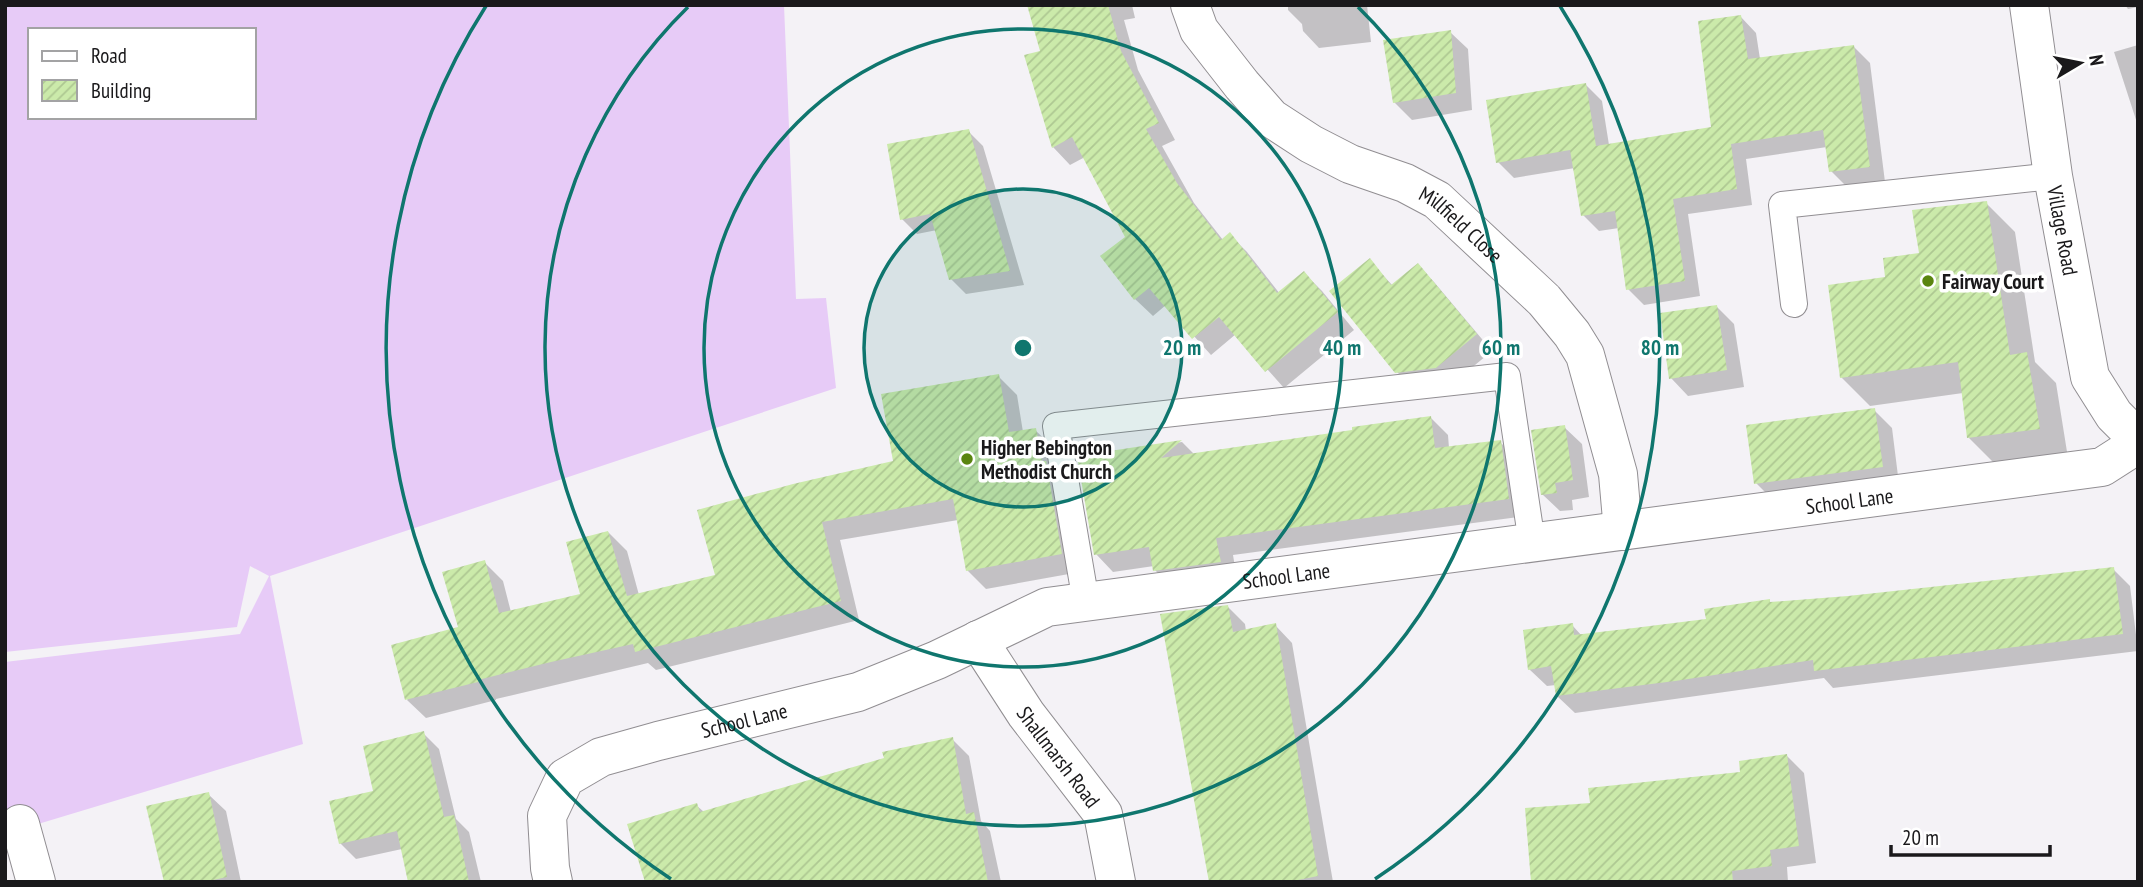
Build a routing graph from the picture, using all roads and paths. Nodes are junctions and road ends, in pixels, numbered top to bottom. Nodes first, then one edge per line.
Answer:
1 (1190, 5) edge
2 (2029, 5) edge
3 (2053, 176) junction
4 (1794, 304) dead end
5 (2138, 442) edge
6 (1623, 531) junction
7 (1532, 543) junction
8 (1086, 602) junction
9 (978, 640) junction
10 (20, 824) dead end
11 (36, 882) edge
12 (553, 882) edge
13 (1116, 882) edge

1 - 6 street, Millfield Close
2 - 3 street, Village Road
3 - 4 lane
3 - 5 street, Village Road
5 - 6 street, School Lane
6 - 7 street, School Lane
7 - 8 street, School Lane
7 - 8 lane
8 - 9 street, School Lane
9 - 12 street, School Lane
9 - 13 street, Shallmarsh Road
10 - 11 street

